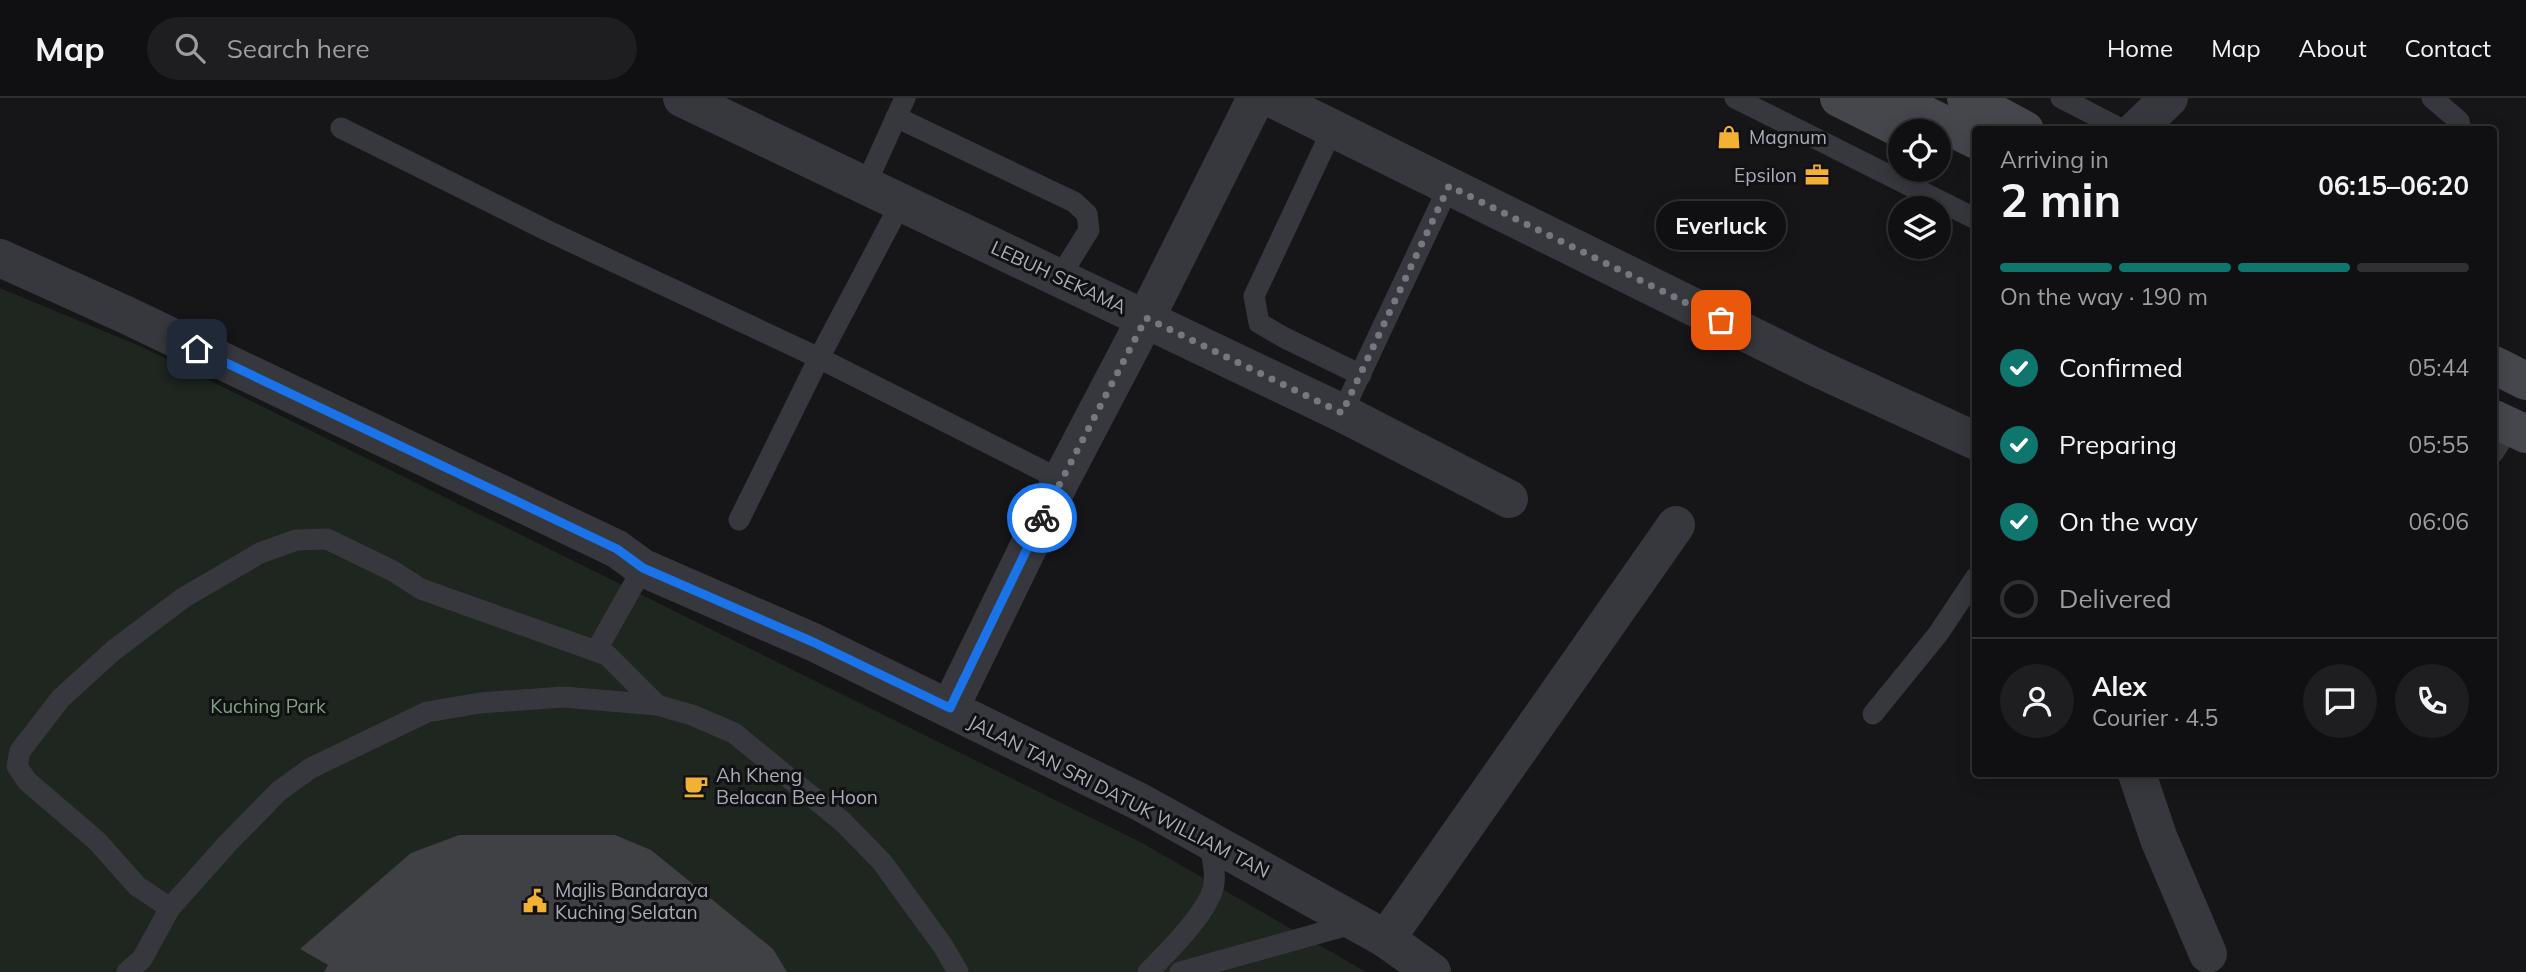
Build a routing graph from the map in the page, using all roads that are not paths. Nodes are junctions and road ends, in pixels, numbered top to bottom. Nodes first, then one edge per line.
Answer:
1 (682, 98) edge
2 (1256, 98) edge
3 (1271, 98) edge
4 (1735, 98) edge
5 (1839, 98) edge
6 (1891, 98) edge
7 (1966, 98) edge
8 (2061, 98) edge
9 (2169, 98) edge
10 (2432, 98) edge
11 (2099, 106) edge
12 (900, 108) edge
13 (1888, 122) edge
14 (2018, 126) edge
15 (2119, 126) edge
16 (2140, 126) edge
17 (2460, 126) edge
18 (341, 128) dead end
19 (1333, 128) junction
20 (1972, 138) edge
21 (1951, 154) edge
22 (1972, 165) edge
23 (866, 184) junction
24 (1449, 186) junction
25 (902, 201) junction
26 (1972, 217) edge
27 (0, 258) edge
28 (1059, 278) junction
29 (1146, 318) junction
30 (819, 358) junction
31 (2497, 366) edge
32 (1361, 375) junction
33 (2526, 381) edge
34 (1342, 413) junction
35 (1972, 439) edge
36 (1060, 480) junction
37 (1509, 499) dead end
38 (739, 520) dead end
39 (1676, 525) dead end
40 (643, 568) junction
41 (1972, 583) edge
42 (596, 651) junction
43 (657, 705) junction
44 (950, 708) junction
45 (1873, 714) dead end
46 (2138, 777) edge
47 (1209, 839) junction
48 (170, 908) junction
49 (1371, 931) junction
50 (2208, 954) dead end
51 (127, 972) edge
52 (958, 972) edge
53 (1148, 972) edge
54 (1180, 972) edge
55 (1432, 972) edge

1 - 23 street, LEBUH SEKAMA
2 - 29 street
3 - 19 street
4 - 26 lane
5 - 13 main road
6 - 20 main road
7 - 14 main road
8 - 11 lane
9 - 16 street
10 - 17 lane
11 - 15 lane
12 - 23 lane
12 - 28 lane
18 - 30 lane
19 - 24 street
19 - 32 lane
21 - 22 main road
23 - 25 street, LEBUH SEKAMA
24 - 32 lane
24 - 35 street
25 - 28 street, LEBUH SEKAMA
25 - 30 lane
27 - 40 street, JALAN TAN SRI DATUK WILLIAM TAN
28 - 29 street, LEBUH SEKAMA
29 - 34 street, LEBUH SEKAMA
29 - 36 street
30 - 36 lane
30 - 38 lane
31 - 33 main road
32 - 34 lane
34 - 37 street, LEBUH SEKAMA
36 - 44 street
39 - 49 street
40 - 42 lane
40 - 44 street, JALAN TAN SRI DATUK WILLIAM TAN
41 - 45 lane
42 - 43 lane
42 - 48 lane
43 - 48 lane
43 - 52 lane
44 - 47 street, JALAN TAN SRI DATUK WILLIAM TAN
46 - 50 street
47 - 49 street, JALAN TAN SRI DATUK WILLIAM TAN
47 - 53 lane
48 - 51 lane
49 - 54 lane
49 - 55 street, JALAN TAN SRI DATUK WILLIAM TAN

